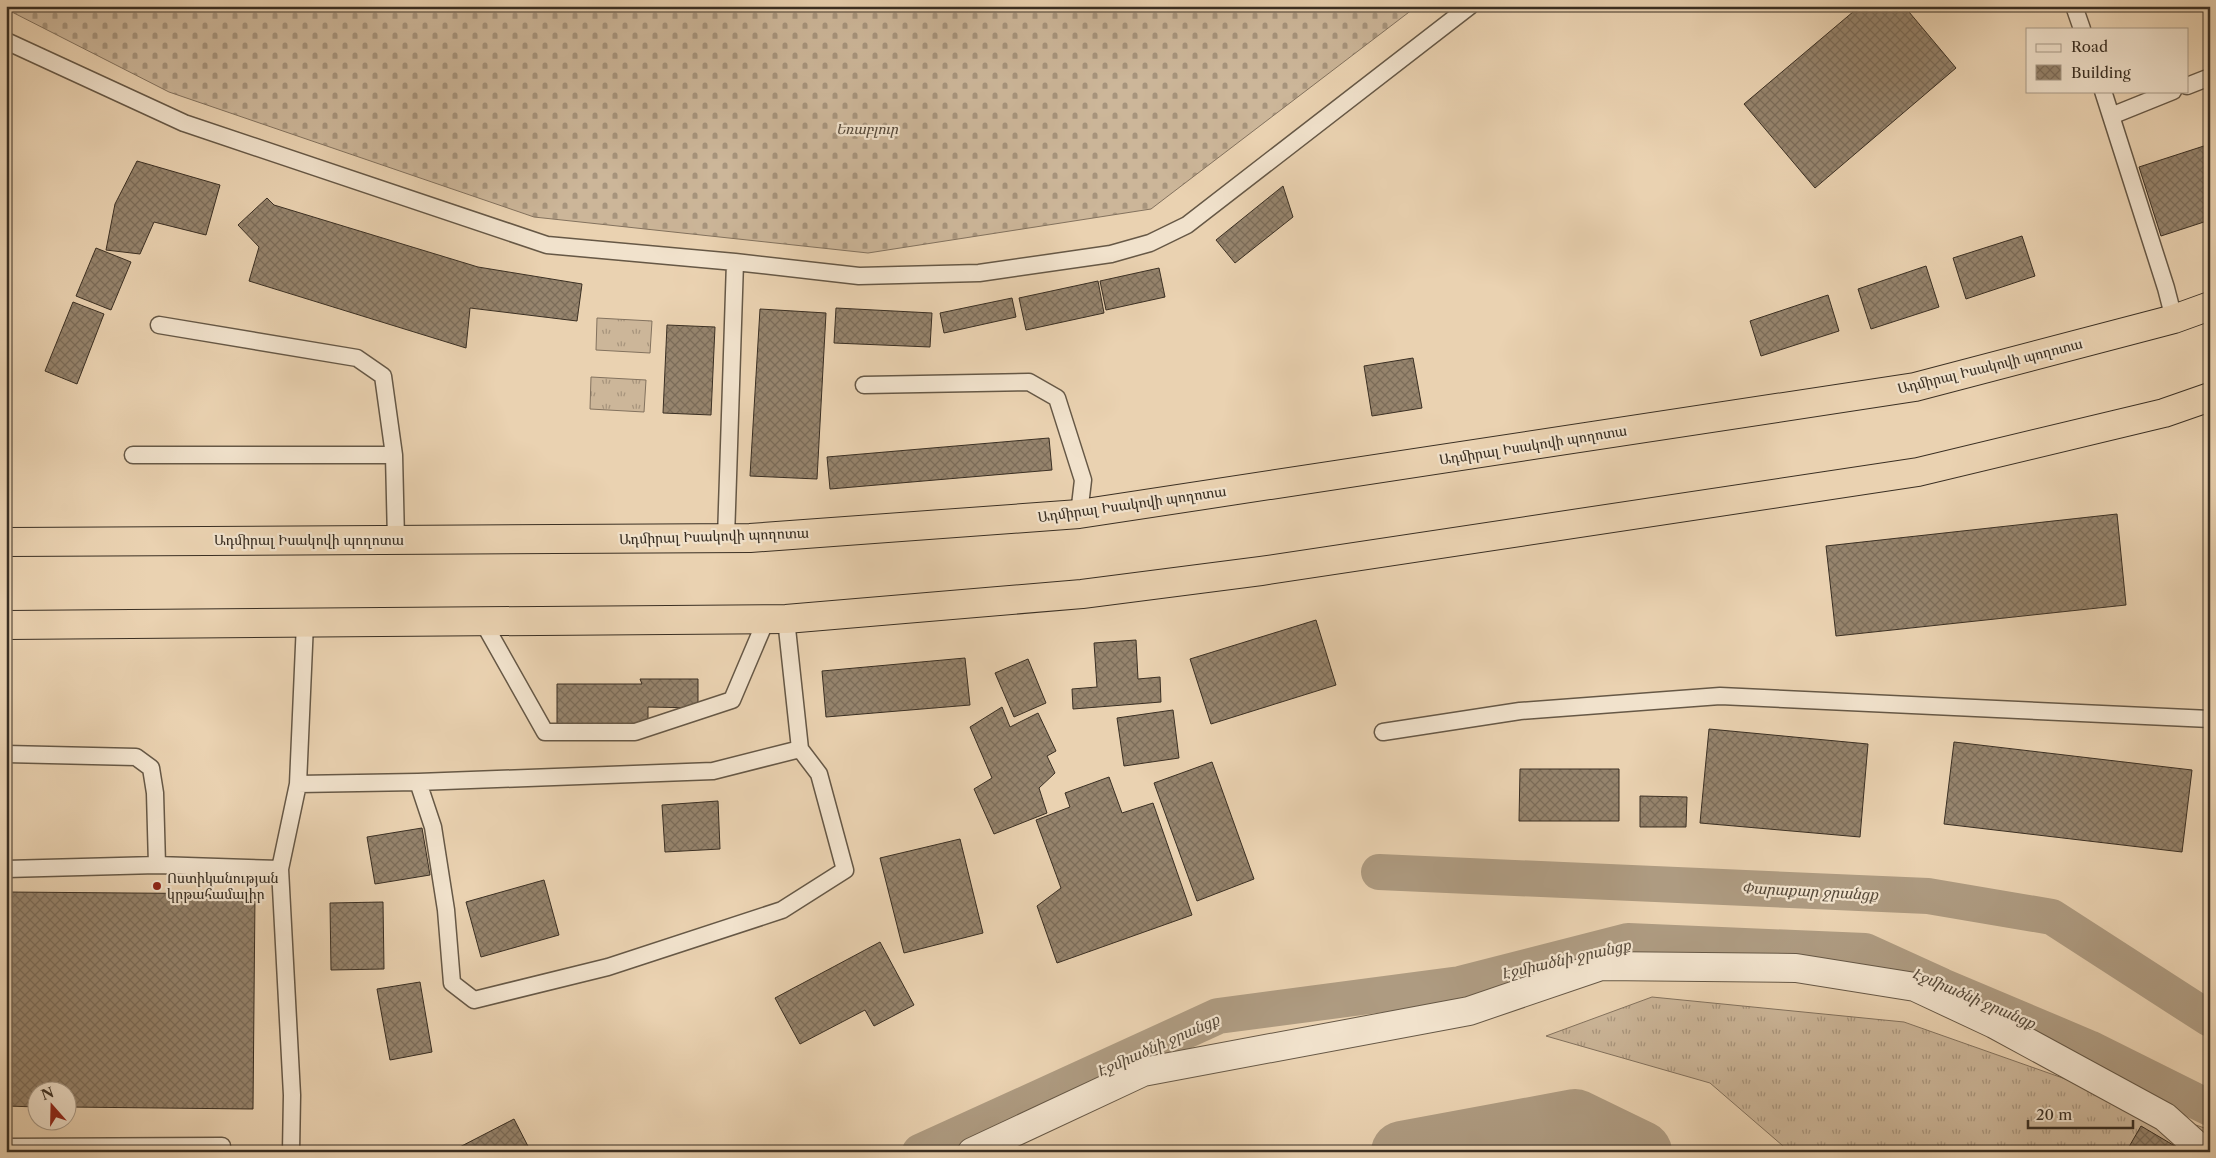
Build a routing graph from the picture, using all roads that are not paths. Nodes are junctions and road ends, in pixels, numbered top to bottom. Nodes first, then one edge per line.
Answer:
1 (1470, 6) edge
2 (2074, 6) edge
3 (2082, 28) edge
4 (6, 41) edge
5 (2210, 77) edge
6 (2188, 86) edge
7 (2103, 92) edge
8 (2171, 92) edge
9 (2111, 116) junction
10 (735, 262) junction
11 (2210, 306) edge
12 (2174, 319) junction
13 (159, 325) dead end
14 (864, 385) dead end
15 (2210, 397) edge
16 (132, 455) dead end
17 (394, 455) junction
18 (1079, 514) junction
19 (726, 538) junction
20 (396, 540) junction
21 (6, 542) edge
22 (776, 619) junction
23 (483, 622) junction
24 (306, 623) junction
25 (6, 625) edge
26 (2210, 719) edge
27 (1383, 732) dead end
28 (800, 749) junction
29 (6, 754) edge
30 (418, 782) junction
31 (298, 784) junction
32 (157, 865) junction
33 (6, 869) edge
34 (280, 869) junction
35 (222, 1146) dead end
36 (6, 1147) edge
37 (291, 1152) edge
38 (972, 1152) edge
39 (2204, 1152) edge

1 - 10 lane
2 - 3 lane
4 - 10 lane
5 - 6 lane
7 - 9 lane
8 - 9 lane
9 - 12 lane
10 - 19 lane
11 - 12 highway, Ադմիրալ Իսակովի պողոտա
12 - 18 highway, Ադմիրալ Իսակովի պողոտա
13 - 17 lane
14 - 18 lane
15 - 22 highway
16 - 17 lane
17 - 20 lane
18 - 19 highway, Ադմիրալ Իսակովի պողոտա
19 - 20 highway, Ադմիրալ Իսակովի պողոտա
20 - 21 highway, Ադմիրալ Իսակովի պողոտա
22 - 23 highway
22 - 23 lane
22 - 28 lane
23 - 24 highway
24 - 25 highway
24 - 31 lane
26 - 27 lane
28 - 30 lane
28 - 30 lane
29 - 32 lane
30 - 31 lane
31 - 34 lane
32 - 33 lane
32 - 34 lane
34 - 37 lane
35 - 36 lane
38 - 39 street

